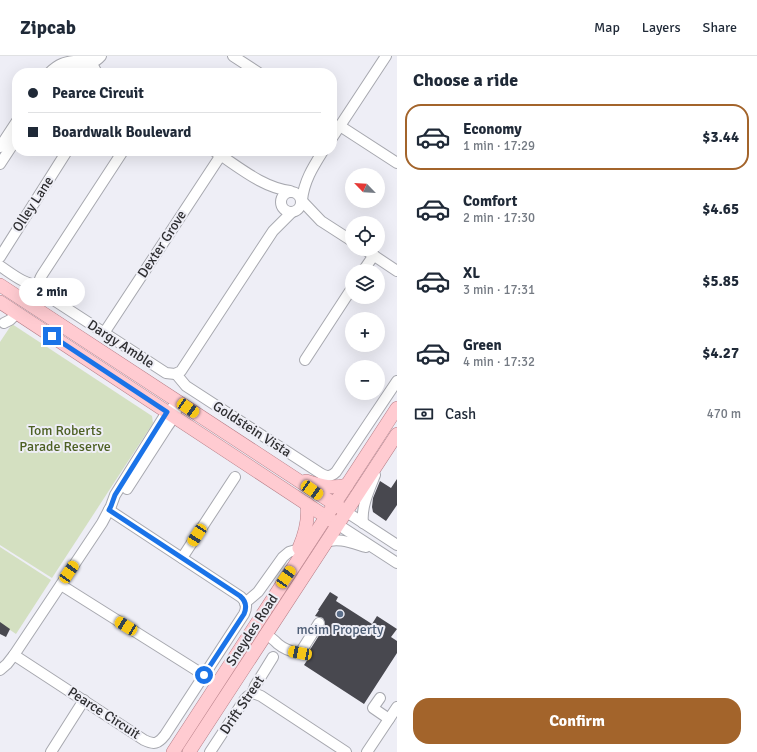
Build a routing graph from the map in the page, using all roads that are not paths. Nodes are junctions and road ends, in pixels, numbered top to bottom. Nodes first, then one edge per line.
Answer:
1 (101, 56) edge
2 (233, 56) edge
3 (386, 56) edge
4 (91, 59) edge
5 (60, 65) edge
6 (251, 68) edge
7 (340, 126) junction
8 (337, 130) edge
9 (12, 132) edge
10 (12, 142) edge
11 (2, 151) edge
12 (64, 156) edge
13 (120, 156) edge
14 (215, 156) edge
15 (222, 156) edge
16 (320, 156) edge
17 (397, 163) edge
18 (0, 164) edge
19 (310, 171) junction
20 (261, 182) junction
21 (291, 191) junction
22 (302, 200) junction
23 (281, 203) junction
24 (292, 212) junction
25 (321, 221) junction
26 (272, 231) junction
27 (345, 236) edge
28 (375, 256) edge
29 (0, 257) edge
30 (0, 266) edge
31 (397, 271) edge
32 (0, 285) edge
33 (39, 285) junction
34 (345, 299) edge
35 (0, 302) edge
36 (17, 313) junction
37 (1, 324) edge
38 (104, 333) junction
39 (305, 360) dead end
40 (176, 374) junction
41 (397, 381) edge
42 (179, 402) junction
43 (397, 408) edge
44 (171, 415) junction
45 (397, 434) edge
46 (383, 455) junction
47 (292, 476) junction
48 (235, 477) dead end
49 (347, 485) junction
50 (307, 504) junction
51 (110, 508) junction
52 (340, 508) junction
53 (326, 517) junction
54 (363, 523) junction
55 (337, 524) junction
56 (325, 543) junction
57 (397, 545) edge
58 (302, 548) junction
59 (374, 548) junction
60 (182, 558) junction
61 (397, 563) edge
62 (61, 584) junction
63 (245, 603) junction
64 (319, 623) dead end
65 (265, 634) junction
66 (278, 644) junction
67 (256, 649) junction
68 (14, 655) junction
69 (273, 657) dead end
70 (234, 659) junction
71 (0, 670) edge
72 (204, 675) junction
73 (252, 694) junction
74 (380, 698) dead end
75 (84, 700) junction
76 (397, 707) edge
77 (389, 719) junction
78 (152, 748) edge
79 (51, 752) edge
80 (173, 752) edge
81 (189, 752) edge
82 (210, 752) edge
83 (346, 752) edge
84 (367, 752) edge

1 - 4 street
2 - 6 street
3 - 7 street
4 - 5 street
7 - 8 street
7 - 17 street
9 - 11 street
10 - 11 street
11 - 18 street
12 - 29 street, Olley Lane
13 - 33 street
14 - 38 street, Dexter Grove
15 - 20 street
16 - 19 street
19 - 21 street
19 - 22 street
20 - 21 street
20 - 23 street
21 - 22 street
21 - 23 street
22 - 24 street
22 - 25 street
23 - 24 street
23 - 26 street
24 - 25 street
24 - 26 street
25 - 27 street
26 - 40 street
28 - 31 street
30 - 33 street
32 - 42 main road
33 - 38 street, Dargy Amble
34 - 39 street
35 - 36 main road
36 - 37 street
36 - 44 main road
38 - 40 street, Dargy Amble
40 - 41 street, Goldstein Vista
42 - 44 street
42 - 47 main road
43 - 49 main road, Sneydes Road
44 - 50 main road
44 - 51 street
45 - 46 main road, Sneydes Road
46 - 52 main road, Sneydes Road
46 - 54 street
47 - 49 main road
47 - 52 main road
48 - 60 street
49 - 52 main road, Sneydes Road
50 - 53 main road
50 - 58 main road
51 - 60 street
51 - 62 street
52 - 53 main road, Sneydes Road
52 - 54 street
52 - 55 main road, Sneydes Road
53 - 55 main road
53 - 58 main road, Sneydes Road
54 - 57 street
55 - 56 main road, Sneydes Road
55 - 59 street
56 - 59 street
56 - 65 main road, Sneydes Road
58 - 63 street
58 - 70 main road, Sneydes Road
59 - 61 street
60 - 63 street
62 - 68 street
62 - 72 street
63 - 72 street, Pearce Circuit
64 - 66 street
65 - 66 street
65 - 67 main road, Sneydes Road
65 - 70 main road
66 - 67 street
67 - 81 main road, Sneydes Road
68 - 71 street
68 - 75 street, Pearce Circuit
69 - 73 street, Drift Street
70 - 80 main road, Sneydes Road
72 - 78 street, Pearce Circuit
73 - 82 street, Drift Street
73 - 83 street
74 - 77 street
75 - 78 street, Pearce Circuit
75 - 79 street
76 - 77 street
77 - 84 street

